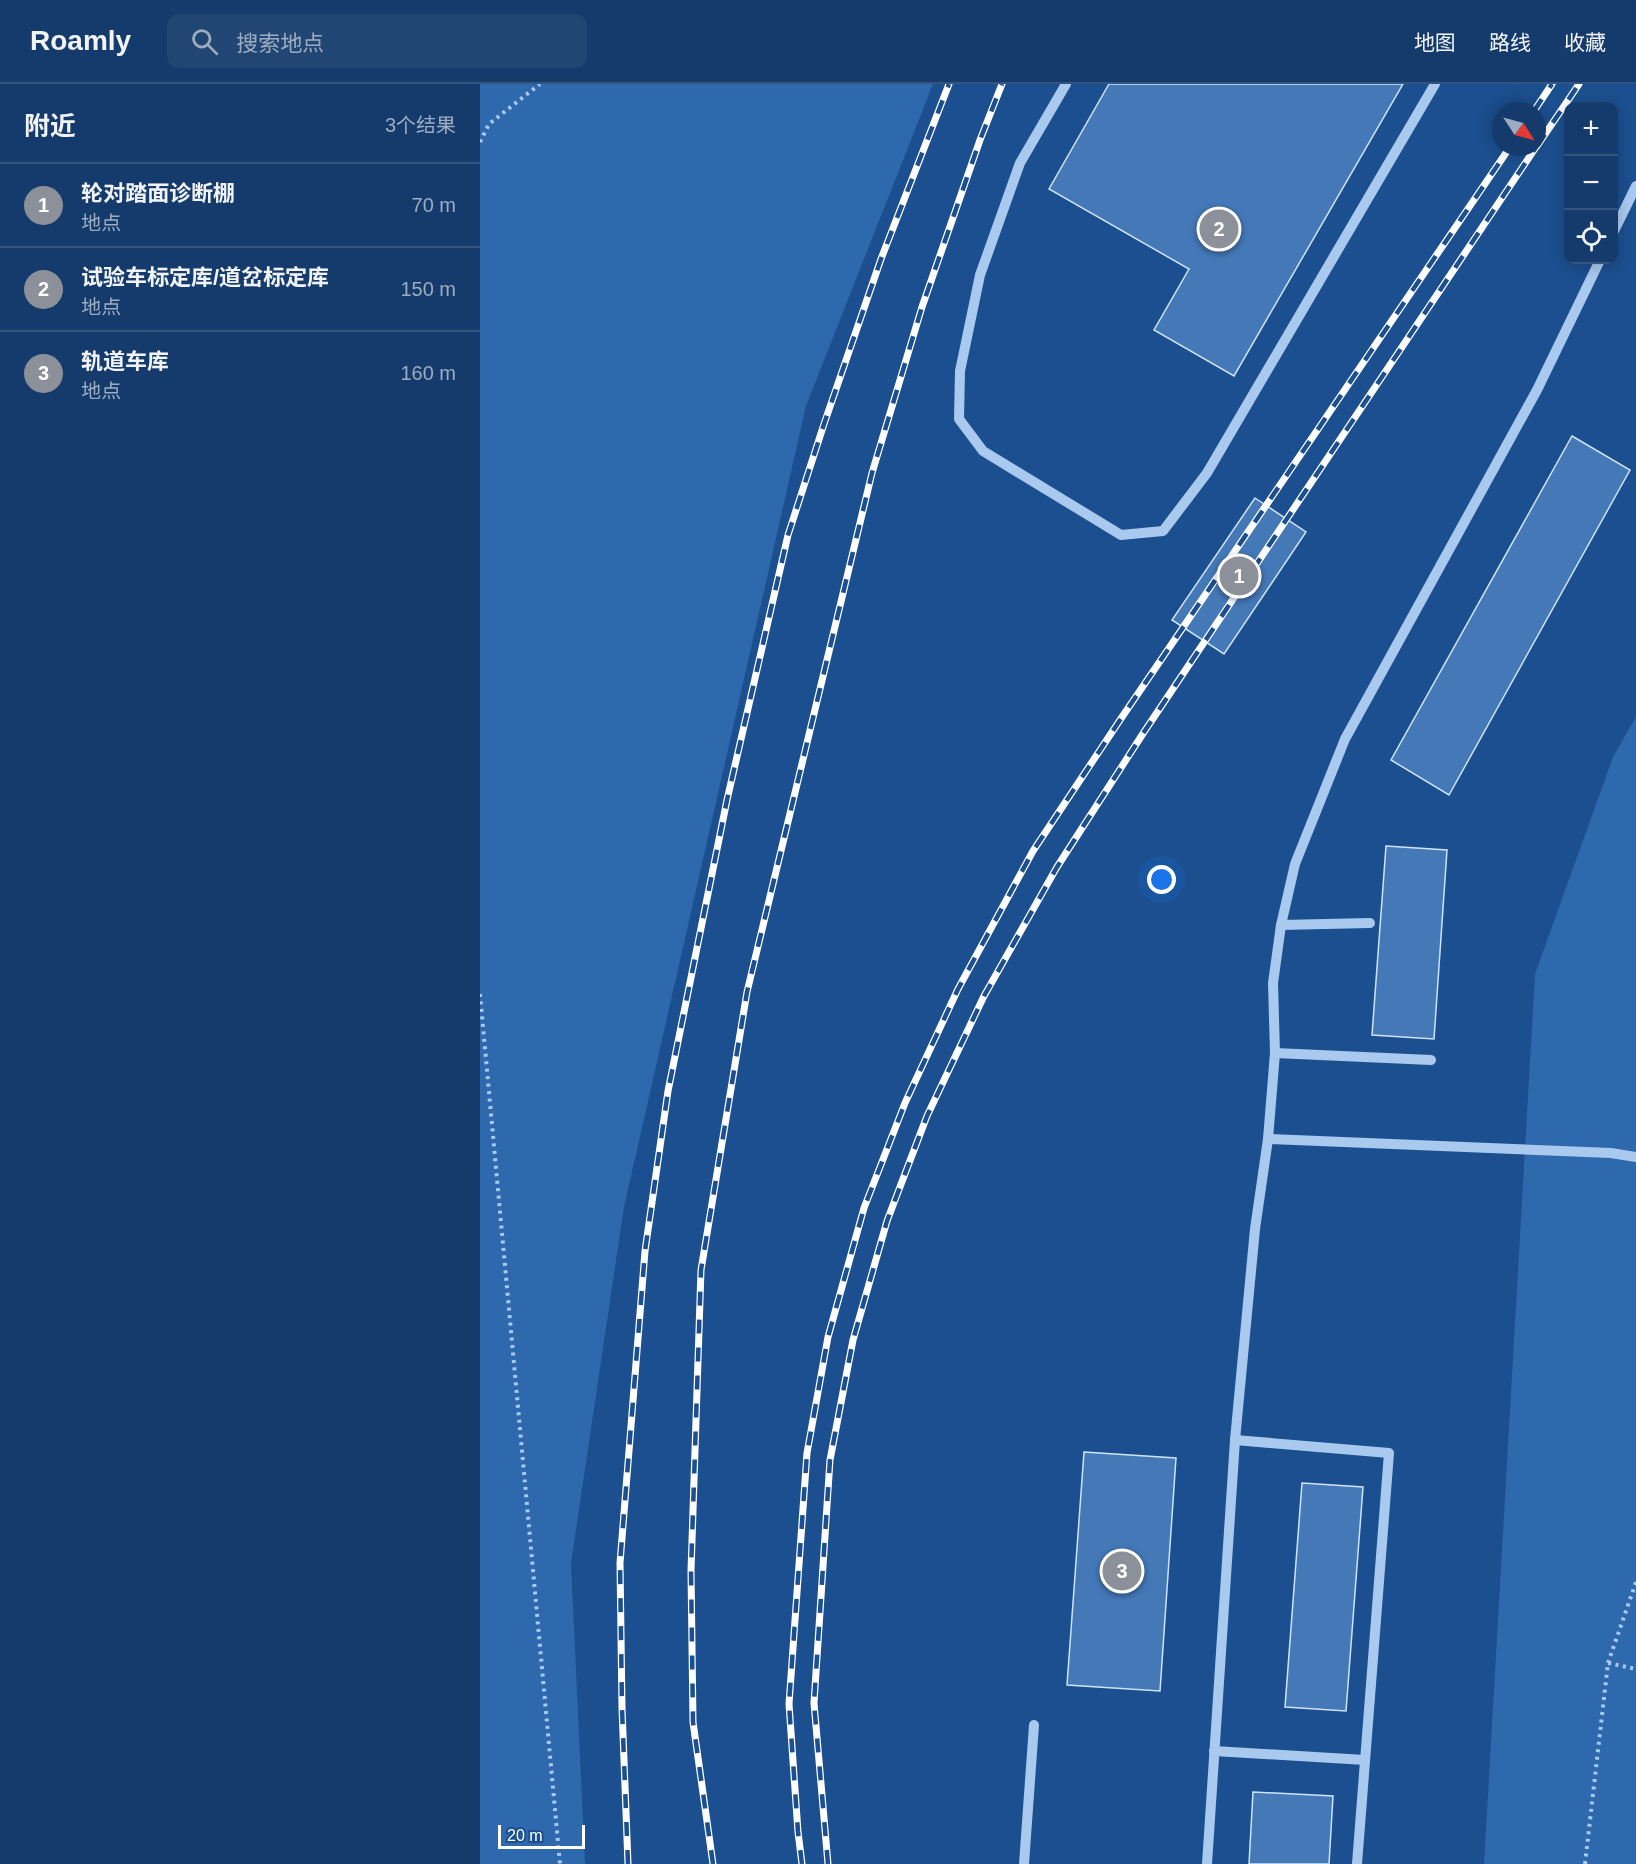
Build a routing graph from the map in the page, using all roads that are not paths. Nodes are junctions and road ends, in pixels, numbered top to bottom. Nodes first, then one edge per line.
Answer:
1 (1066, 84) edge
2 (1435, 84) edge
3 (1636, 186) edge
4 (1618, 223) edge
5 (1598, 264) edge
6 (1370, 923) dead end
7 (1281, 925) junction
8 (1275, 1053) junction
9 (1431, 1060) dead end
10 (1268, 1139) junction
11 (1636, 1157) edge
12 (1235, 1440) junction
13 (1034, 1725) dead end
14 (1214, 1751) junction
15 (1365, 1760) junction
16 (1024, 1864) edge
17 (1207, 1864) edge
18 (1357, 1864) edge

1 - 2 lane
3 - 4 lane
5 - 7 lane
6 - 7 lane
7 - 8 lane
8 - 9 lane
8 - 10 lane
10 - 11 lane
10 - 12 lane
12 - 14 lane
12 - 15 lane
13 - 16 lane
14 - 15 lane
14 - 17 lane
15 - 18 lane

